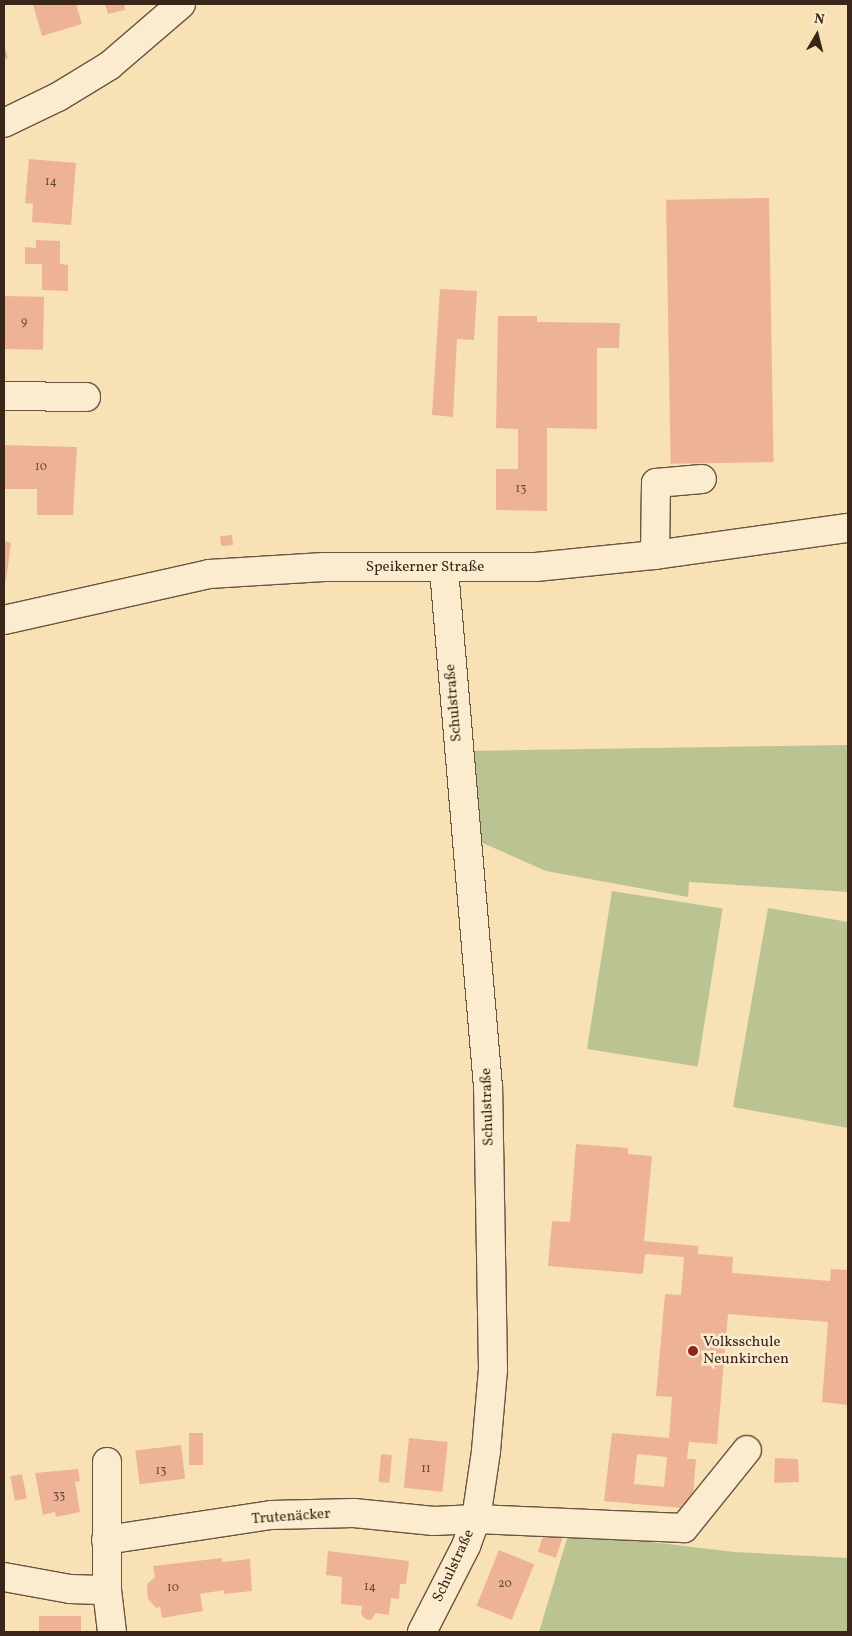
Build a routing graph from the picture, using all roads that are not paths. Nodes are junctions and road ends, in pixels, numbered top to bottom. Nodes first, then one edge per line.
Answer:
1 (181, 4) edge
2 (4, 123) edge
3 (4, 396) edge
4 (86, 397) dead end
5 (702, 479) dead end
6 (848, 528) edge
7 (656, 555) junction
8 (444, 569) junction
9 (4, 620) edge
10 (747, 1450) dead end
11 (106, 1462) dead end
12 (476, 1519) junction
13 (106, 1540) junction
14 (4, 1577) edge
15 (107, 1590) junction
16 (112, 1632) edge
17 (422, 1632) edge

1 - 2 street
3 - 4 street
5 - 7 street
6 - 7 street, Speikerner Straße
7 - 8 street, Speikerner Straße
8 - 9 street, Speikerner Straße
8 - 12 street, Schulstraße
10 - 12 street, Trutenäcker
11 - 13 street
12 - 13 street, Trutenäcker
12 - 17 street, Schulstraße
13 - 15 street
14 - 15 street
15 - 16 street

